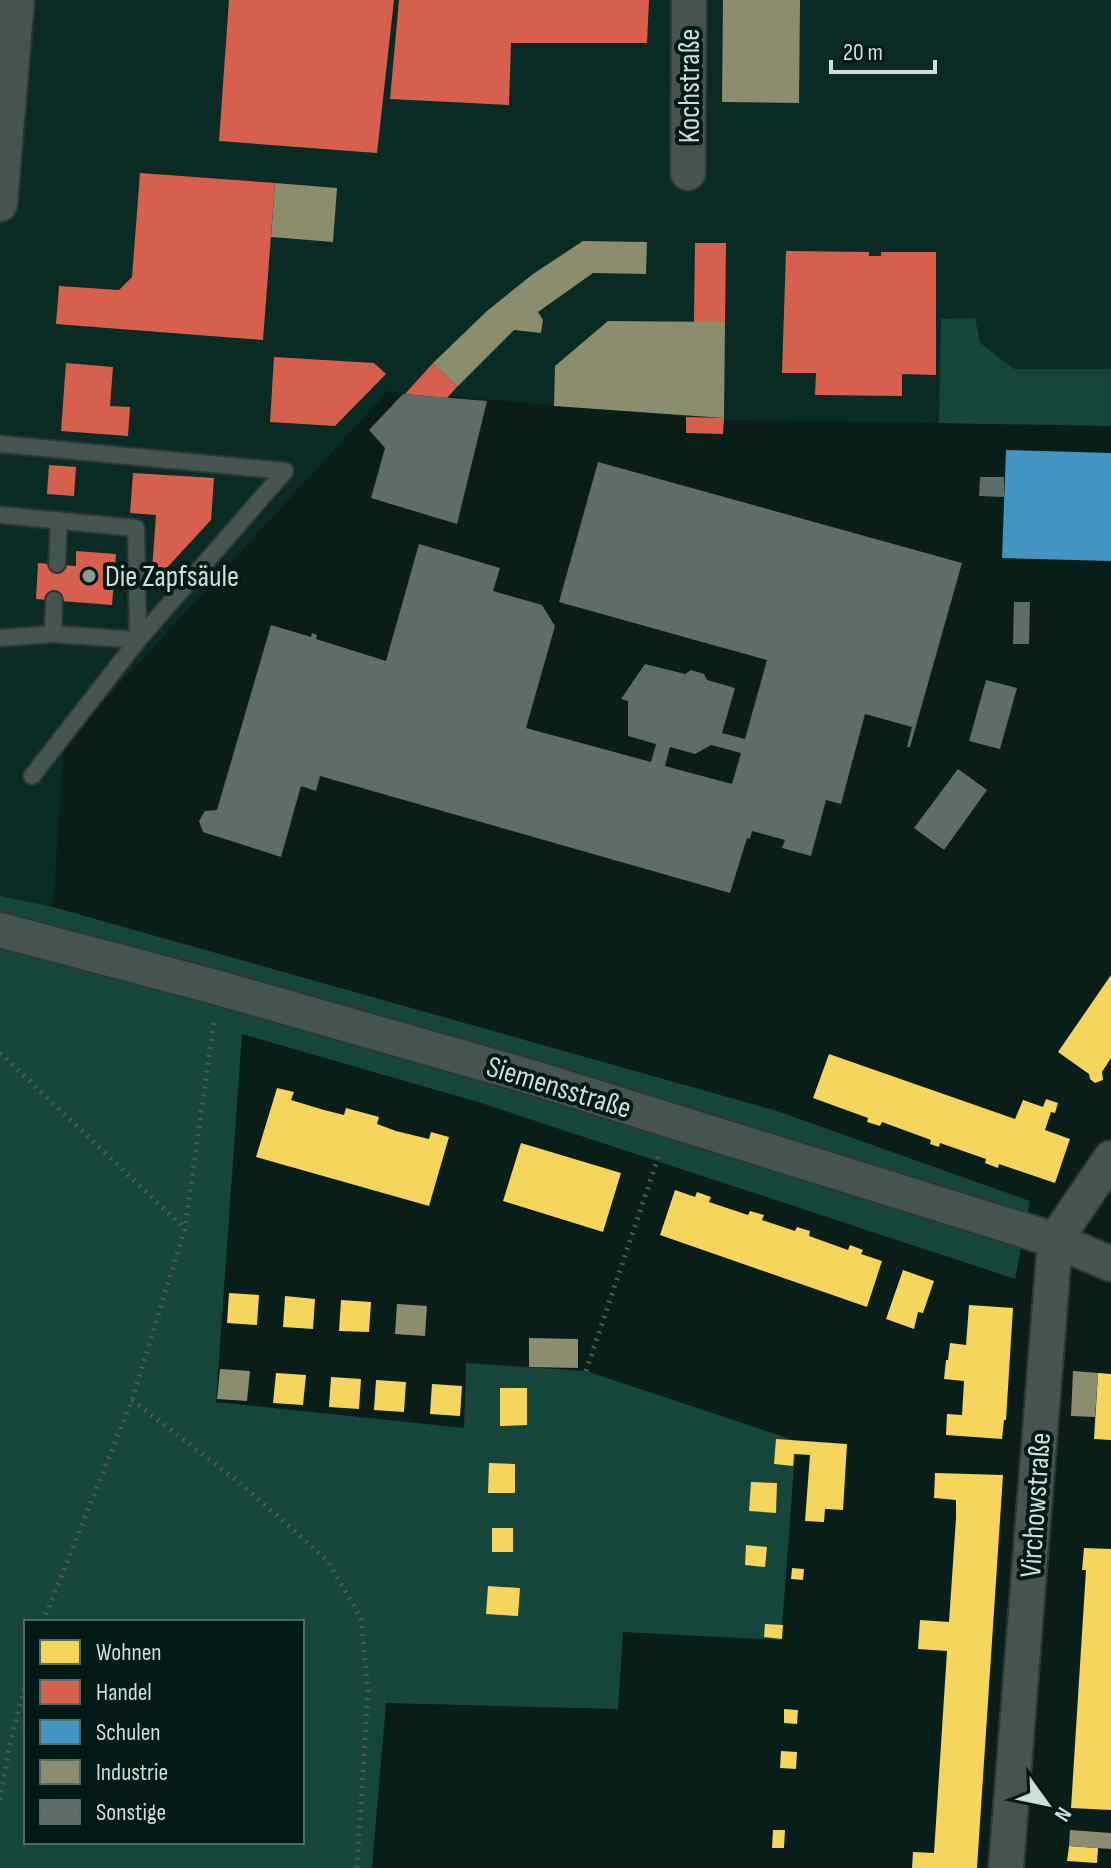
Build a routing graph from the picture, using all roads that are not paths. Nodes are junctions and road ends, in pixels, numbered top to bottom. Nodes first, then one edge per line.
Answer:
1 (17, 0) edge
2 (689, 0) edge
3 (688, 173) dead end
4 (0, 204) edge
5 (0, 444) edge
6 (0, 515) edge
7 (59, 520) junction
8 (57, 564) dead end
9 (54, 600) dead end
10 (53, 634) junction
11 (0, 638) edge
12 (138, 640) junction
13 (32, 776) dead end
14 (0, 930) edge
15 (1111, 1158) edge
16 (1055, 1240) junction
17 (1111, 1264) edge
18 (1006, 1868) edge

1 - 4 street
2 - 3 street, Kochstraße
5 - 12 lane
6 - 7 lane
7 - 8 lane
7 - 12 lane
9 - 10 lane
10 - 11 lane
10 - 12 lane
12 - 13 lane
14 - 16 street, Siemensstraße
15 - 16 street, Virchowstraße
16 - 17 street, Siemensstraße
16 - 18 street, Virchowstraße

